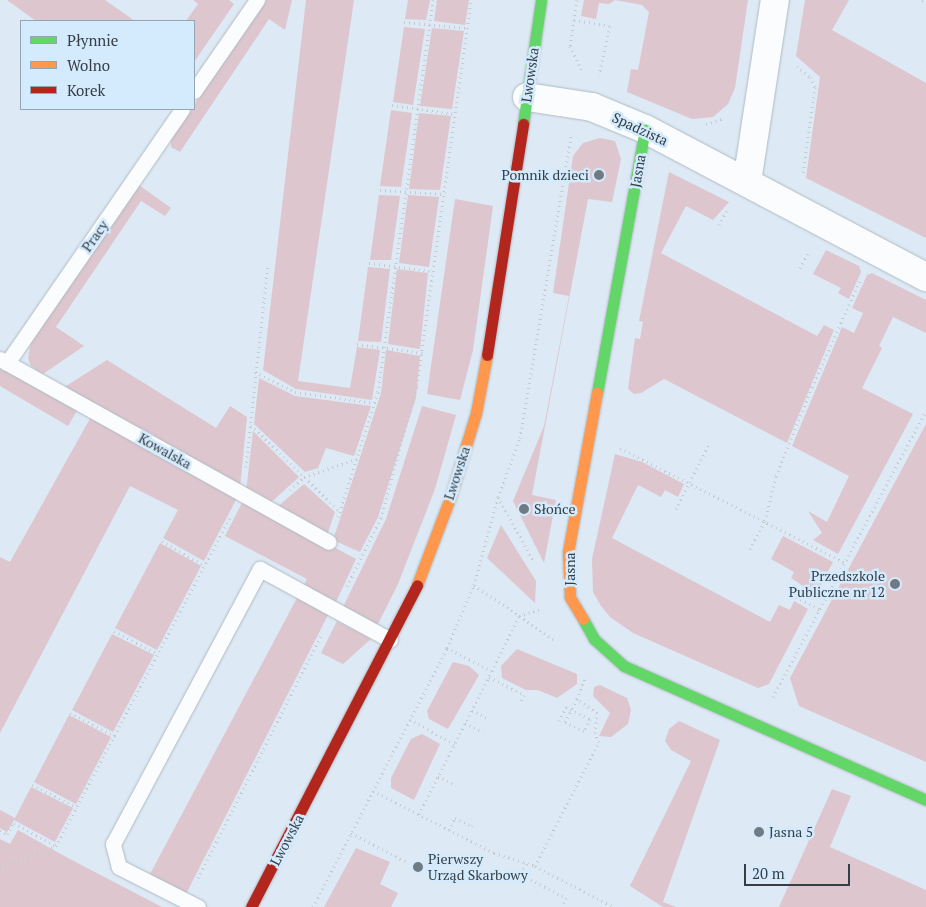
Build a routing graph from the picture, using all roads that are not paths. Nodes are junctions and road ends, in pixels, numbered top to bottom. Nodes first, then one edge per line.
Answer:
1 (257, 0) edge
2 (541, 0) edge
3 (775, 0) edge
4 (195, 91) edge
5 (527, 97) junction
6 (181, 110) edge
7 (645, 129) junction
8 (747, 182) junction
9 (926, 277) edge
10 (4, 361) edge
11 (329, 542) road end
12 (390, 640) junction
13 (926, 800) edge
14 (192, 904) edge
15 (251, 907) edge

1 - 4 lane
2 - 5 street, Lwowska
3 - 8 street
5 - 7 street, Spadzista
5 - 12 street, Lwowska
6 - 10 lane, Pracy
7 - 8 street, Spadzista
7 - 13 street, Jasna
8 - 9 street, Spadzista
10 - 11 lane, Kowalska
12 - 14 lane
12 - 15 street, Lwowska

